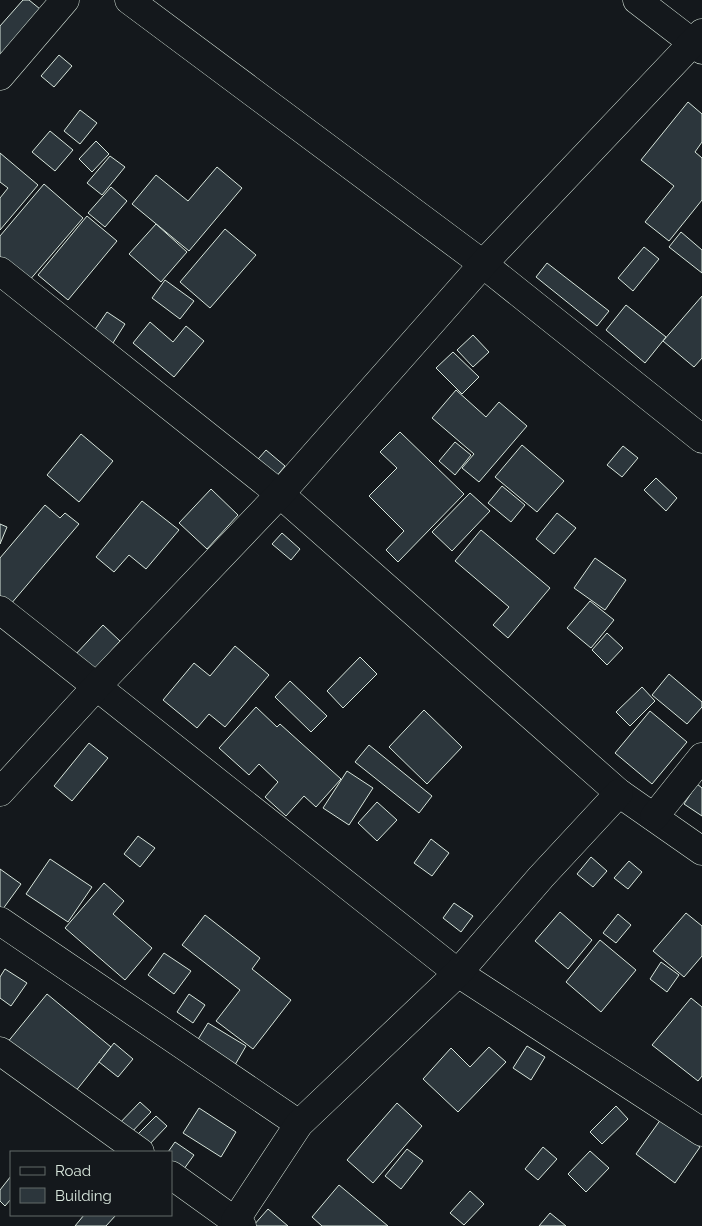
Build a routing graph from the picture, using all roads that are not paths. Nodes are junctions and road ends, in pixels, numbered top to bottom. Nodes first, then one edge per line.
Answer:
1 (65, 0) edge
2 (129, 0) edge
3 (637, 0) edge
4 (699, 42) edge
5 (0, 76) edge
6 (483, 264) junction
7 (0, 271) edge
8 (702, 439) edge
9 (280, 494) junction
10 (0, 610) edge
11 (97, 686) junction
12 (702, 757) edge
13 (0, 792) edge
14 (619, 793) junction
15 (654, 817) junction
16 (702, 851) edge
17 (0, 920) edge
18 (458, 973) junction
19 (0, 1051) edge
20 (299, 1124) junction
21 (702, 1132) edge
22 (139, 1151) edge
23 (172, 1176) edge
24 (238, 1224) edge

1 - 5 street
2 - 6 street
3 - 4 street
4 - 6 street
6 - 8 street
6 - 9 street
7 - 9 street
9 - 11 street
9 - 14 street
10 - 11 street
11 - 13 street
11 - 18 street
12 - 15 street
14 - 15 street
14 - 18 street
15 - 16 street
17 - 20 street
18 - 20 street
18 - 21 street
19 - 22 street
20 - 24 street
23 - 24 street

